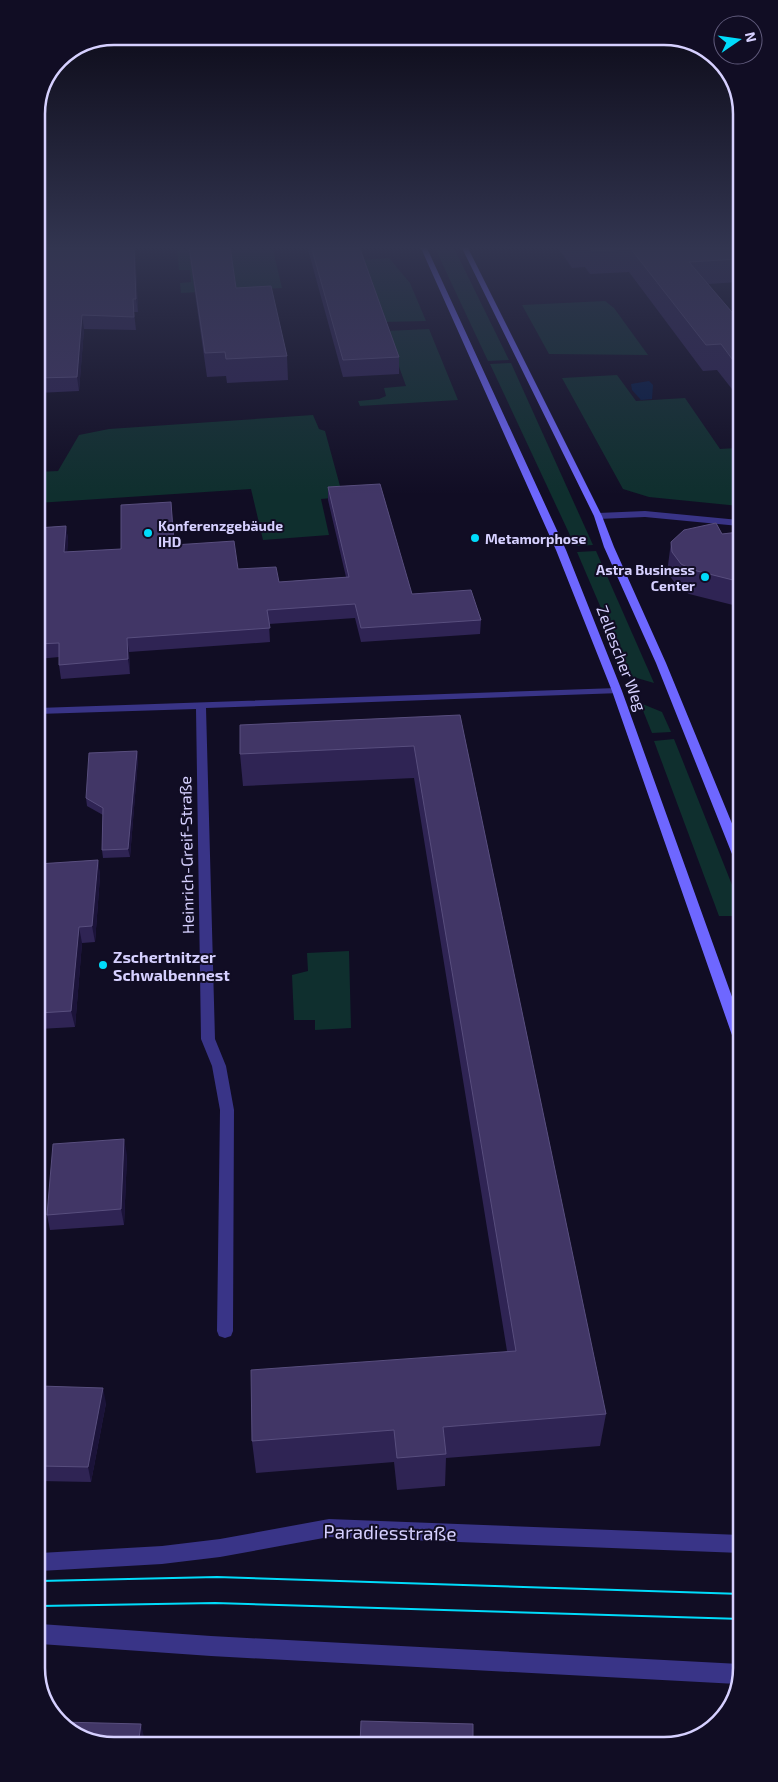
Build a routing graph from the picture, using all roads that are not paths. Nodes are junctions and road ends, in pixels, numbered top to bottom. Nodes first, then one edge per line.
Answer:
1 (461, 329) edge
2 (505, 329) edge
3 (598, 516) junction
4 (733, 522) edge
5 (617, 690) junction
6 (201, 706) junction
7 (45, 711) edge
8 (733, 842) edge
9 (733, 1018) edge
10 (225, 1330) dead end
11 (733, 1544) edge
12 (45, 1562) edge
13 (45, 1634) edge
14 (732, 1674) edge

1 - 5 main road, Zellescher Weg
2 - 3 main road, Zellescher Weg
3 - 4 street
3 - 8 main road, Zellescher Weg
5 - 6 street
5 - 9 main road, Zellescher Weg
6 - 7 street
6 - 10 street, Heinrich-Greif-Straße
11 - 12 street, Paradiesstraße
13 - 14 street

